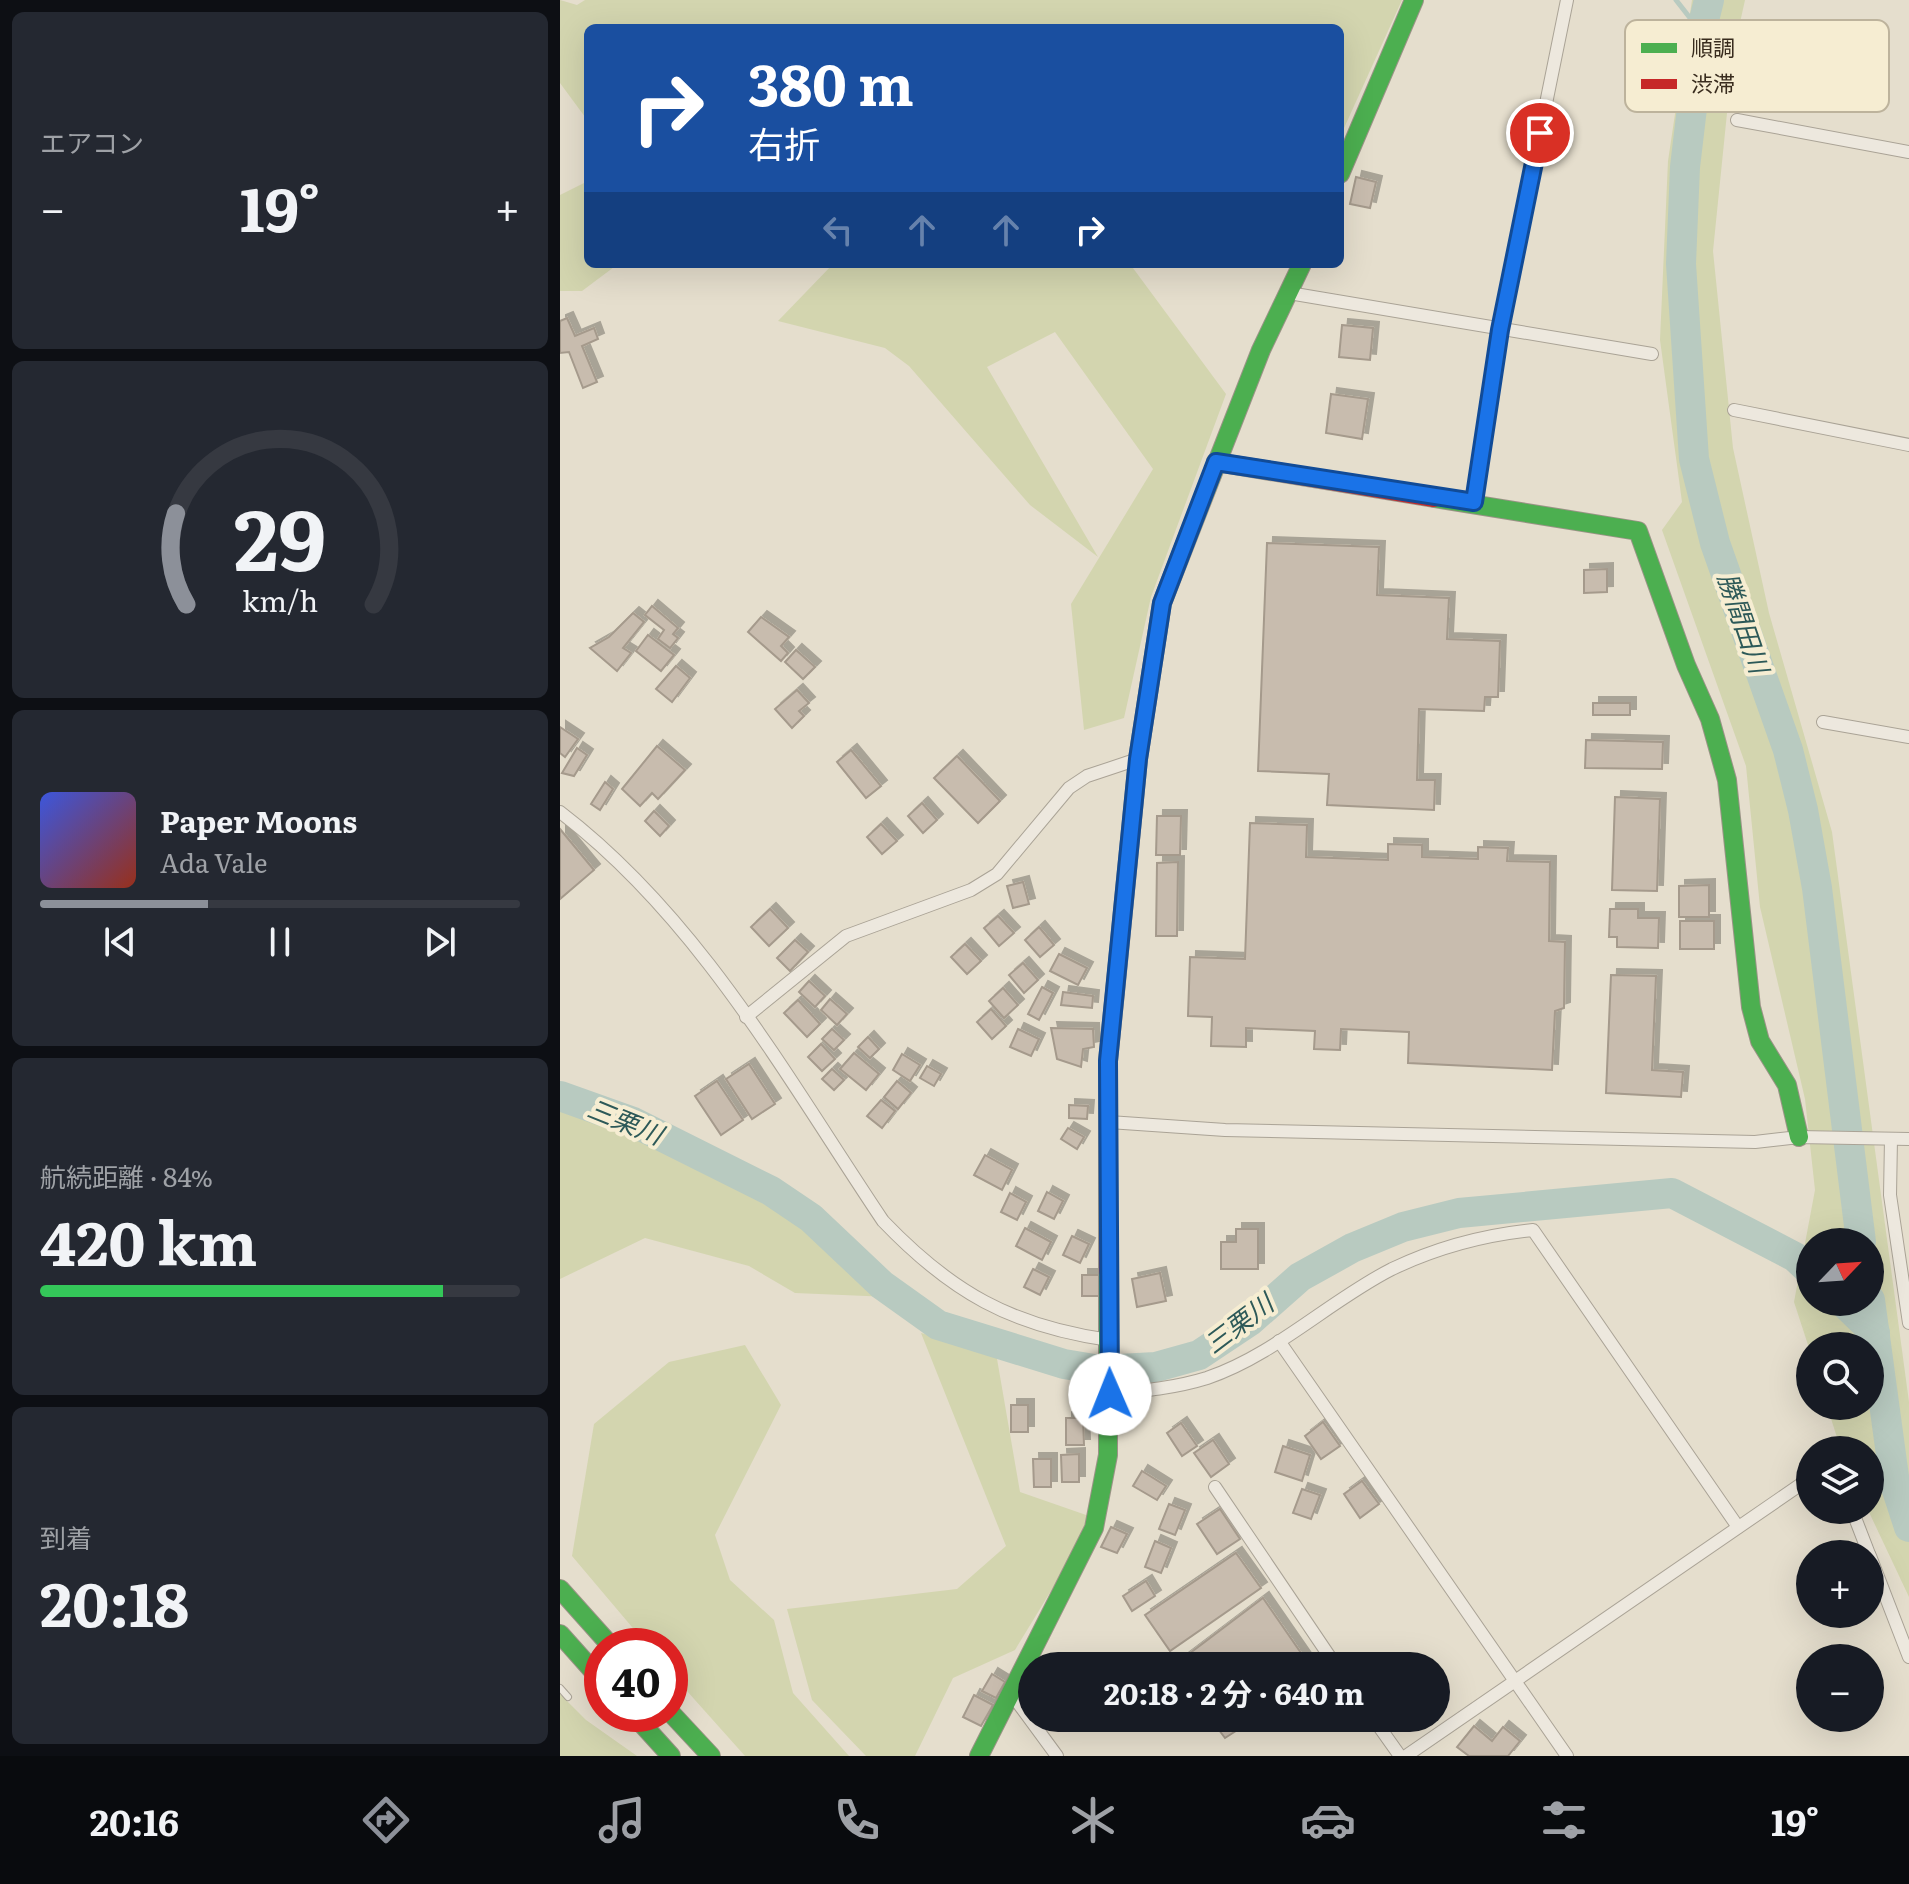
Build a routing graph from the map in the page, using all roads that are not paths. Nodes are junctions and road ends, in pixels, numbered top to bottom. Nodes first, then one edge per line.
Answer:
1 (1414, 0) edge
2 (1567, 0) edge
3 (1737, 120) dead end
4 (1909, 152) edge
5 (1344, 165) edge
6 (1300, 268) edge
7 (1289, 293) junction
8 (1500, 330) junction
9 (1652, 354) dead end
10 (1734, 410) dead end
11 (1909, 445) edge
12 (1216, 462) junction
13 (1474, 502) junction
14 (1823, 722) dead end
15 (1909, 737) edge
16 (1138, 759) junction
17 (560, 812) edge
18 (746, 1017) junction
19 (1109, 1122) junction
20 (1805, 1137) junction
21 (1885, 1138) junction
22 (1909, 1139) edge
23 (1909, 1323) edge
24 (1109, 1340) junction
25 (1279, 1341) junction
26 (1110, 1394) junction
27 (1215, 1487) dead end
28 (1796, 1488) edge
29 (1738, 1527) junction
30 (560, 1589) edge
31 (1884, 1592) edge
32 (595, 1628) edge
33 (560, 1634) edge
34 (1327, 1652) edge
35 (1909, 1657) edge
36 (584, 1661) edge
37 (1515, 1680) junction
38 (560, 1688) edge
39 (1010, 1692) junction
40 (568, 1697) dead end
41 (688, 1731) edge
42 (649, 1732) edge
43 (1384, 1732) edge
44 (671, 1756) edge
45 (711, 1756) edge
46 (979, 1756) edge
47 (1057, 1756) edge
48 (1403, 1756) edge
49 (1567, 1756) edge

1 - 5 main road
2 - 8 street
3 - 4 street
6 - 7 main road
7 - 8 street
7 - 12 main road
8 - 9 street
8 - 13 street
10 - 11 street
12 - 13 main road
12 - 16 main road
13 - 20 main road
14 - 15 street
16 - 18 street
16 - 19 main road
17 - 18 street
18 - 24 street
19 - 20 street
19 - 24 main road
20 - 21 street
21 - 22 street
21 - 23 street
24 - 26 main road
25 - 26 street
25 - 29 street
25 - 37 street
26 - 39 main road
27 - 34 street
28 - 29 street
29 - 37 street
30 - 32 main road
31 - 35 street
33 - 36 main road
37 - 48 street
37 - 49 street
38 - 40 lane
39 - 46 main road
39 - 47 street
41 - 45 main road
42 - 44 main road
43 - 48 street

